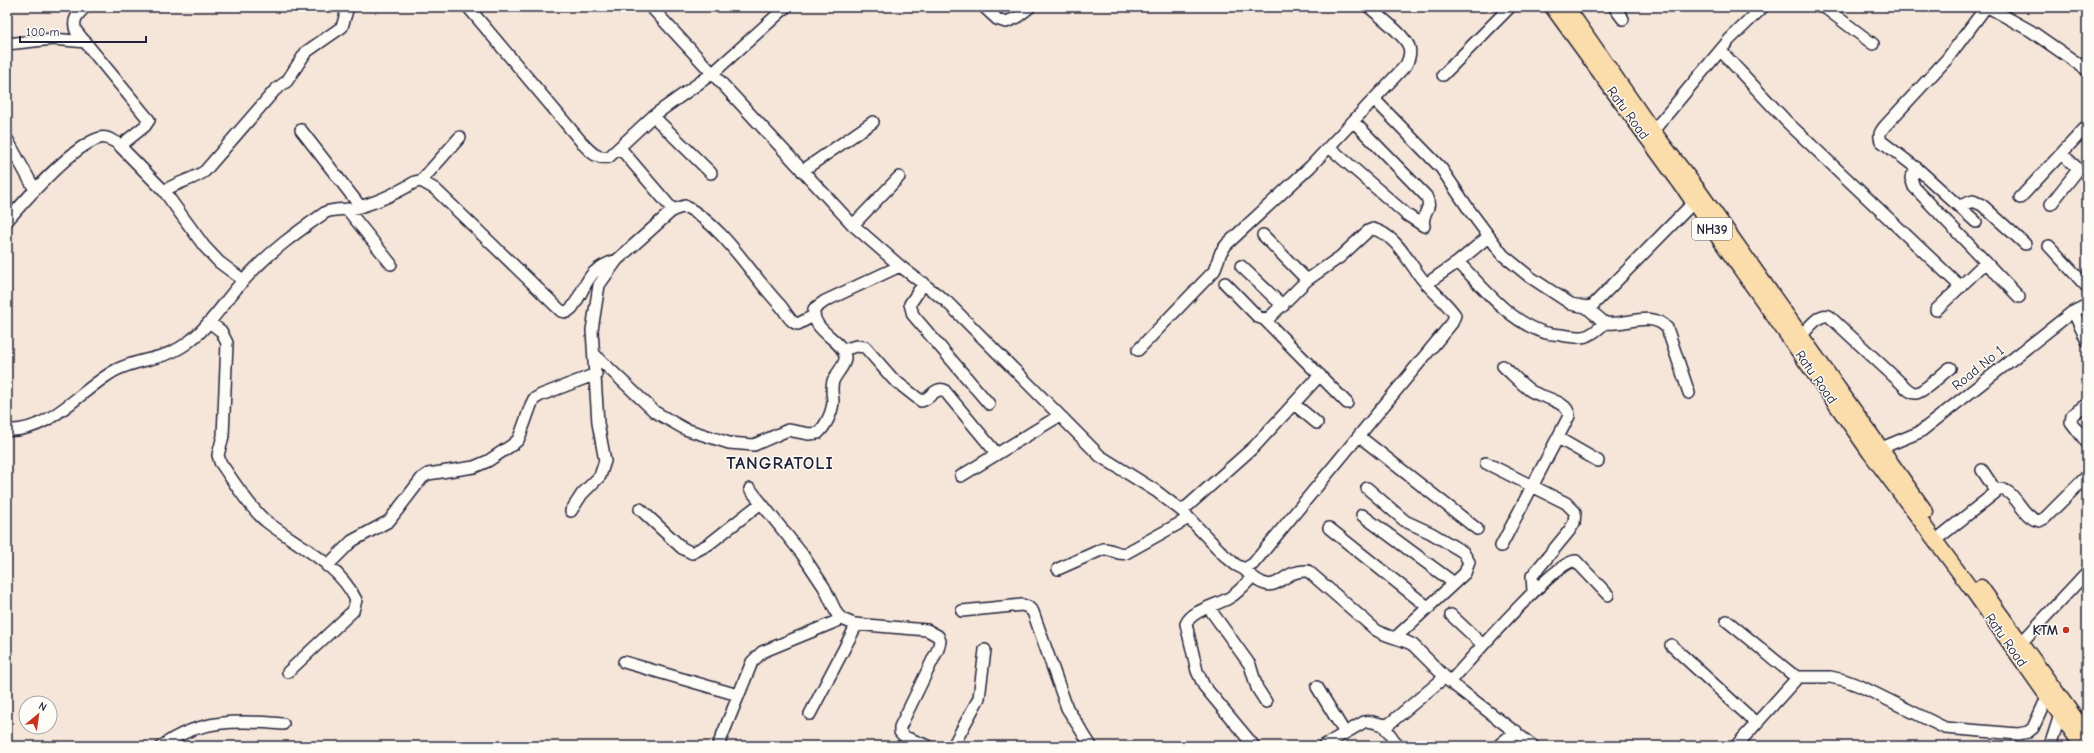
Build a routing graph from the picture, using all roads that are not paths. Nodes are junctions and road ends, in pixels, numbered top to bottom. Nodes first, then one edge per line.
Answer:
1 (85, 7) edge
2 (348, 7) edge
3 (468, 7) edge
4 (651, 7) edge
5 (786, 7) edge
6 (984, 7) edge
7 (1030, 7) edge
8 (1369, 7) edge
9 (1510, 7) edge
10 (1552, 7) edge
11 (1567, 7) edge
12 (1614, 7) edge
13 (1764, 7) edge
14 (1824, 7) edge
15 (1989, 7) edge
16 (1623, 19) dead end
17 (86, 42) junction
18 (7, 44) edge
19 (1873, 44) dead end
20 (1721, 51) junction
21 (2087, 70) edge
22 (713, 73) junction
23 (1443, 75) dead end
24 (1374, 99) junction
25 (653, 116) junction
26 (1353, 121) junction
27 (873, 122) dead end
28 (2087, 126) edge
29 (301, 130) dead end
30 (1654, 131) junction
31 (460, 136) dead end
32 (7, 139) edge
33 (120, 146) junction
34 (1329, 147) junction
35 (620, 148) junction
36 (2062, 154) junction
37 (1917, 168) junction
38 (802, 171) junction
39 (711, 173) dead end
40 (899, 176) dead end
41 (421, 181) junction
42 (35, 190) junction
43 (164, 191) junction
44 (2020, 198) dead end
45 (1694, 203) junction
46 (2051, 204) dead end
47 (360, 206) junction
48 (1959, 206) junction
49 (347, 209) junction
50 (673, 210) junction
51 (7, 221) edge
52 (1976, 222) dead end
53 (853, 226) junction
54 (1263, 235) dead end
55 (1488, 237) junction
56 (2025, 244) dead end
57 (2049, 246) dead end
58 (617, 260) junction
59 (1458, 262) junction
60 (1986, 262) junction
61 (391, 264) dead end
62 (900, 266) junction
63 (1241, 266) dead end
64 (243, 280) junction
65 (1307, 280) junction
66 (924, 283) junction
67 (1225, 283) dead end
68 (1426, 284) junction
69 (1960, 287) junction
70 (2087, 287) edge
71 (2019, 297) dead end
72 (2087, 305) edge
73 (1282, 306) junction
74 (1586, 307) junction
75 (1936, 310) dead end
76 (2074, 313) junction
77 (813, 316) junction
78 (1264, 319) junction
79 (209, 322) junction
80 (1605, 323) junction
81 (1801, 336) junction
82 (2087, 341) edge
83 (842, 350) junction
84 (1138, 350) dead end
85 (595, 355) junction
86 (1503, 366) dead end
87 (1950, 368) dead end
88 (596, 374) junction
89 (1320, 375) junction
90 (1688, 393) dead end
91 (1347, 403) dead end
92 (989, 404) dead end
93 (1294, 404) junction
94 (2087, 404) edge
95 (1059, 416) junction
96 (1317, 423) dead end
97 (7, 430) edge
98 (1360, 437) junction
99 (1558, 438) junction
100 (2087, 443) edge
101 (1876, 450) junction
102 (997, 454) junction
103 (1598, 461) dead end
104 (1486, 463) dead end
105 (1982, 470) dead end
106 (961, 476) dead end
107 (2087, 476) edge
108 (1533, 486) junction
109 (1367, 488) dead end
110 (750, 489) dead end
111 (1996, 490) junction
112 (761, 503) junction
113 (640, 509) dead end
114 (572, 511) dead end
115 (1185, 515) junction
116 (1362, 515) dead end
117 (1329, 528) dead end
118 (1477, 529) dead end
119 (1942, 535) junction
120 (1501, 546) dead end
121 (327, 566) junction
122 (1058, 569) dead end
123 (2087, 572) edge
124 (1248, 573) junction
125 (1454, 583) junction
126 (1533, 591) junction
127 (1608, 595) dead end
128 (1209, 608) junction
129 (1429, 608) junction
130 (962, 611) dead end
131 (1451, 614) dead end
132 (842, 619) junction
133 (1727, 621) dead end
134 (856, 624) junction
135 (1395, 638) junction
136 (2021, 643) junction
137 (1483, 645) junction
138 (1671, 645) dead end
139 (985, 650) dead end
140 (624, 662) dead end
141 (288, 672) dead end
142 (1798, 677) junction
143 (1448, 679) junction
144 (1317, 687) dead end
145 (2050, 692) junction
146 (738, 696) junction
147 (1266, 702) dead end
148 (810, 714) dead end
149 (2060, 715) junction
150 (1756, 723) junction
151 (283, 724) dead end
152 (1384, 726) junction
153 (1516, 731) junction
154 (1345, 733) junction
155 (2087, 734) edge
156 (162, 746) edge
157 (718, 746) edge
158 (928, 746) edge
159 (953, 746) edge
160 (1092, 746) edge
161 (1254, 746) edge
162 (1323, 746) edge
163 (1398, 746) edge
164 (1498, 746) edge
165 (1533, 746) edge
166 (1736, 746) edge
167 (2050, 746) edge
168 (2082, 746) edge

1 - 17 street
2 - 43 street
3 - 35 street
4 - 22 street
5 - 22 street
6 - 7 street
8 - 24 street
9 - 23 street
10 - 45 main road, Ratu Road / NH39
11 - 30 main road, Ratu Road
12 - 16 street
13 - 20 street
14 - 19 street
15 - 21 street
15 - 37 street
17 - 18 street
17 - 33 street
20 - 30 street
20 - 69 street
22 - 25 street
22 - 38 street
24 - 26 street
24 - 55 street
25 - 35 street
25 - 39 street
26 - 34 street
26 - 34 street
27 - 38 street
28 - 36 street
29 - 47 street
30 - 81 main road, Ratu Road
31 - 41 street
32 - 42 street
33 - 42 street
33 - 43 street
34 - 84 street
35 - 50 street
36 - 44 street
36 - 46 street
37 - 48 street
37 - 60 street
38 - 53 street
40 - 53 street
41 - 47 street
41 - 58 street
42 - 51 street
43 - 64 street
45 - 74 street
45 - 101 main road, Ratu Road / NH39
47 - 49 street
48 - 52 street
48 - 56 street
49 - 61 street
49 - 64 street
50 - 58 street
50 - 77 street
53 - 62 street
54 - 65 street
55 - 59 street
55 - 74 street
57 - 70 street
58 - 85 street
59 - 68 street
59 - 80 street
60 - 69 street
60 - 71 street
62 - 66 street
62 - 77 street
63 - 73 street
64 - 79 street
65 - 68 street
65 - 73 street
66 - 92 street
66 - 95 street
67 - 78 street
68 - 98 street
69 - 75 street
72 - 76 street, Road No 1
73 - 78 street
74 - 80 street
76 - 82 street
76 - 101 street, Road No 1
77 - 83 street
78 - 89 street
79 - 97 street
79 - 121 street
80 - 90 street
81 - 87 street
81 - 101 main road, Ratu Road
83 - 85 street
83 - 102 street
85 - 88 street
86 - 99 street
88 - 114 street
88 - 121 street
89 - 91 street
89 - 93 street
93 - 96 street
93 - 115 street
94 - 100 street
95 - 102 street
95 - 115 street
98 - 118 street
98 - 124 street
99 - 103 street
99 - 108 street
101 - 119 main road, Ratu Road
101 - 145 main road, Ratu Road
102 - 106 street
104 - 108 street
105 - 111 street
107 - 111 street
108 - 120 street
108 - 126 street
109 - 125 street
110 - 112 street
111 - 119 street
112 - 113 street
112 - 132 street
115 - 122 street
115 - 124 street
116 - 125 street
117 - 129 street
119 - 136 main road, Ratu Road
121 - 141 street
123 - 136 street
124 - 128 street
124 - 135 street
125 - 129 street
126 - 127 street
126 - 137 street
128 - 147 street
128 - 161 street
129 - 135 street
130 - 160 street
131 - 137 street
132 - 134 street
132 - 146 street
133 - 142 street
134 - 148 street
134 - 158 street
135 - 143 street
136 - 145 main road, Ratu Road
137 - 143 street
138 - 150 street
139 - 159 street
140 - 146 street
142 - 145 street
142 - 150 street
143 - 152 street
143 - 153 street
144 - 154 street
145 - 149 main road, Ratu Road
145 - 155 main road, Ratu Road
146 - 157 street
149 - 167 street
149 - 168 main road, Ratu Road
150 - 166 street
151 - 156 street
152 - 154 street
152 - 163 street
153 - 164 street
153 - 165 street
154 - 162 street

